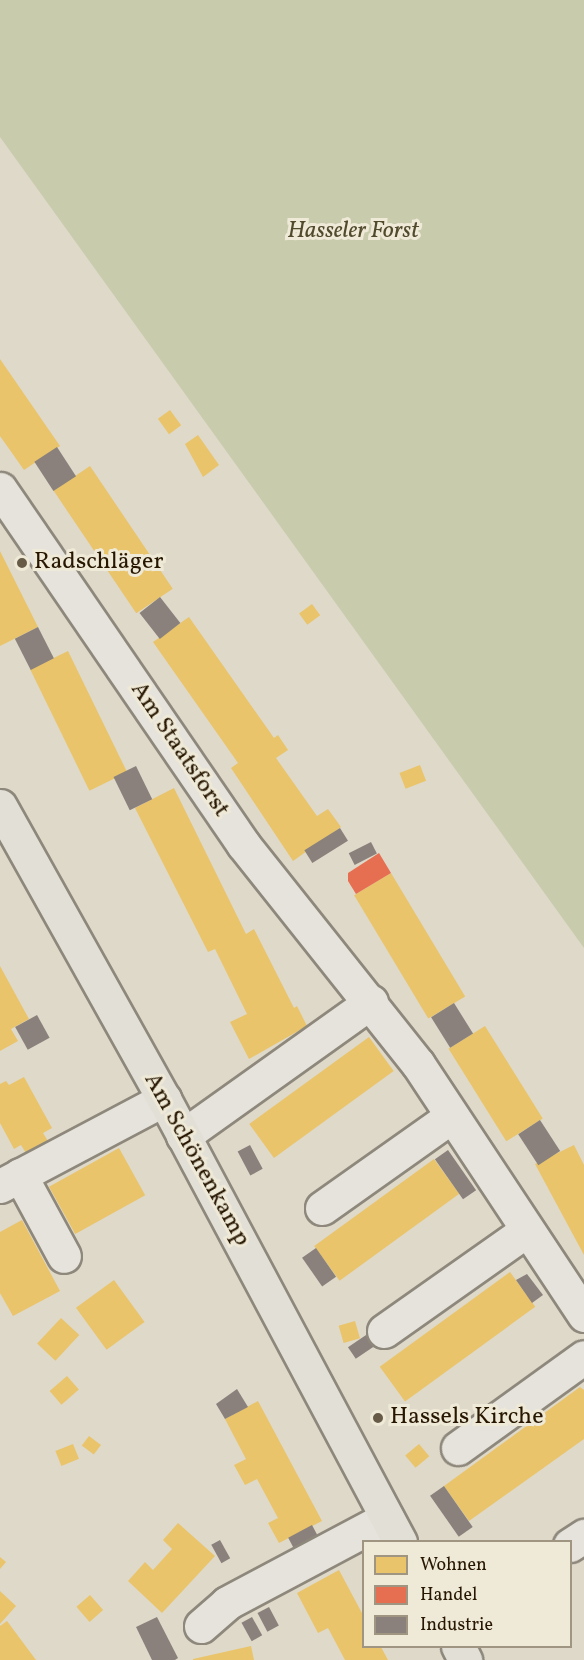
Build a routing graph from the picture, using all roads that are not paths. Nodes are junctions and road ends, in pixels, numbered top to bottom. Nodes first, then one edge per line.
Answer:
1 (0, 489) edge
2 (0, 806) edge
3 (371, 1002) junction
4 (164, 1099) junction
5 (452, 1116) junction
6 (183, 1136) junction
7 (10, 1181) edge
8 (322, 1208) dead end
9 (527, 1230) junction
10 (64, 1256) dead end
11 (584, 1315) edge
12 (384, 1331) dead end
13 (584, 1357) edge
14 (458, 1448) dead end
15 (394, 1530) edge
16 (371, 1540) edge
17 (362, 1544) edge
18 (201, 1626) dead end

1 - 3 street, Am Staatsforst
2 - 4 main road, Am Schönenkamp
3 - 5 street, Am Staatsforst
3 - 6 street
4 - 6 main road, Am Schönenkamp
4 - 7 street
5 - 8 street
5 - 9 street, Am Staatsforst
6 - 15 main road, Am Schönenkamp
7 - 10 street
9 - 11 street, Am Staatsforst
9 - 12 street
13 - 14 street
15 - 16 street, Am Schönenkamp
17 - 18 street, Am Schönenkamp

